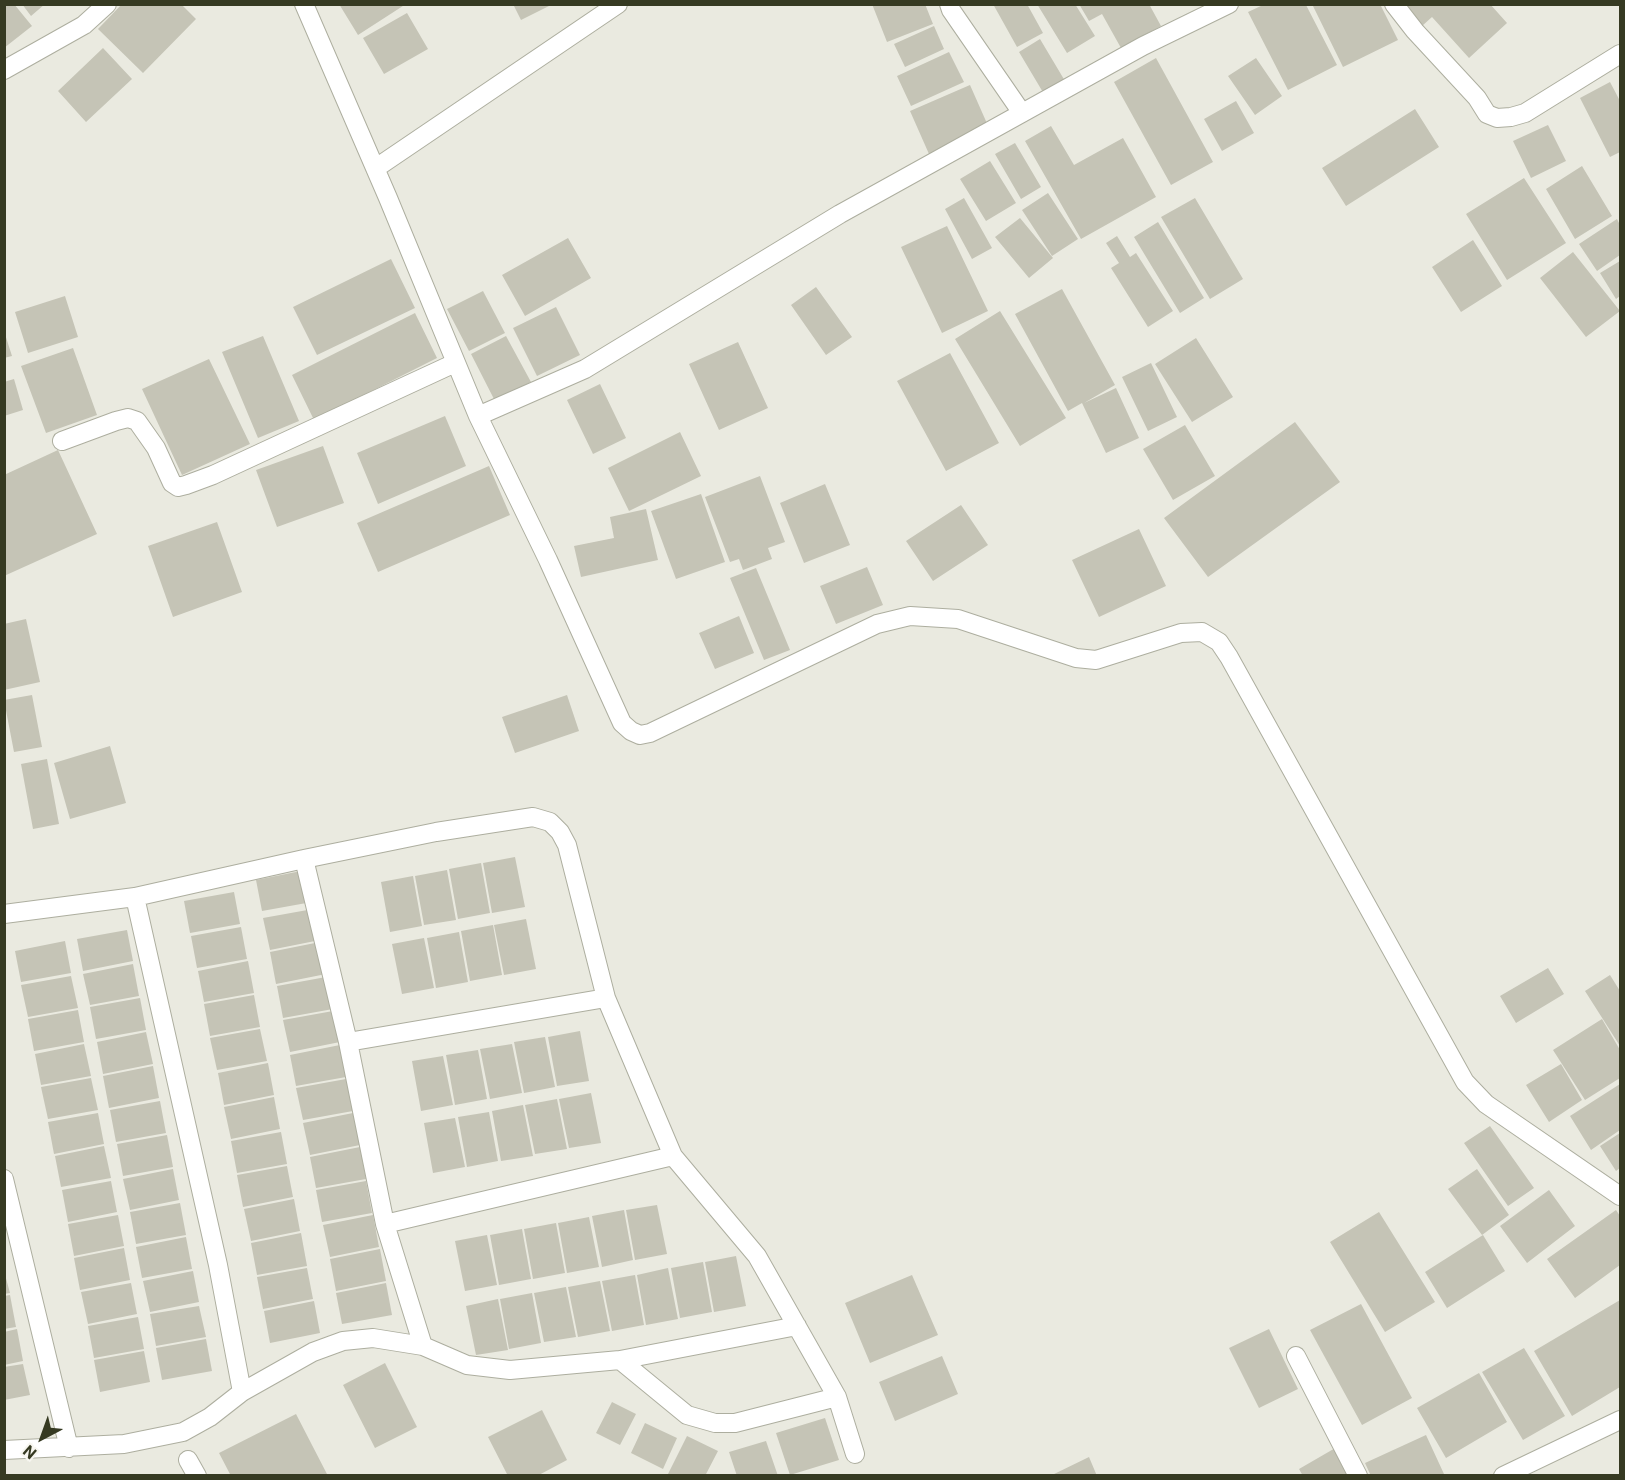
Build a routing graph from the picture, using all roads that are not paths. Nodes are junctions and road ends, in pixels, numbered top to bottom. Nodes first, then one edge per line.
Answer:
1 (107, 4) edge
2 (304, 4) edge
3 (618, 4) edge
4 (949, 4) edge
5 (1229, 4) edge
6 (1394, 4) edge
7 (1620, 54) edge
8 (4, 70) edge
9 (1022, 114) junction
10 (376, 168) junction
11 (455, 363) junction
12 (478, 416) junction
13 (62, 441) dead end
14 (304, 859) junction
15 (135, 897) junction
16 (4, 914) edge
17 (606, 998) junction
18 (348, 1042) junction
19 (673, 1156) junction
20 (4, 1179) edge
21 (1620, 1196) edge
22 (385, 1224) junction
23 (797, 1326) junction
24 (423, 1346) junction
25 (1296, 1356) dead end
26 (620, 1360) junction
27 (242, 1392) junction
28 (837, 1396) junction
29 (1620, 1420) edge
30 (69, 1448) junction
31 (4, 1450) edge
32 (855, 1454) dead end
33 (1358, 1476) edge
34 (1503, 1476) edge

1 - 8 street
2 - 10 street
3 - 10 street
4 - 9 street
5 - 9 street
6 - 7 street
9 - 12 street
10 - 11 street
11 - 12 street
11 - 13 street
12 - 21 street
14 - 15 street
14 - 17 street
14 - 18 street
15 - 16 street
15 - 27 street
17 - 18 street
17 - 19 street
18 - 22 street
19 - 22 street
19 - 23 street
20 - 30 street
22 - 24 street
23 - 26 street
23 - 28 street
24 - 26 street
24 - 27 street
25 - 33 street
26 - 28 street
27 - 30 street
28 - 32 street
29 - 34 street
30 - 31 street

